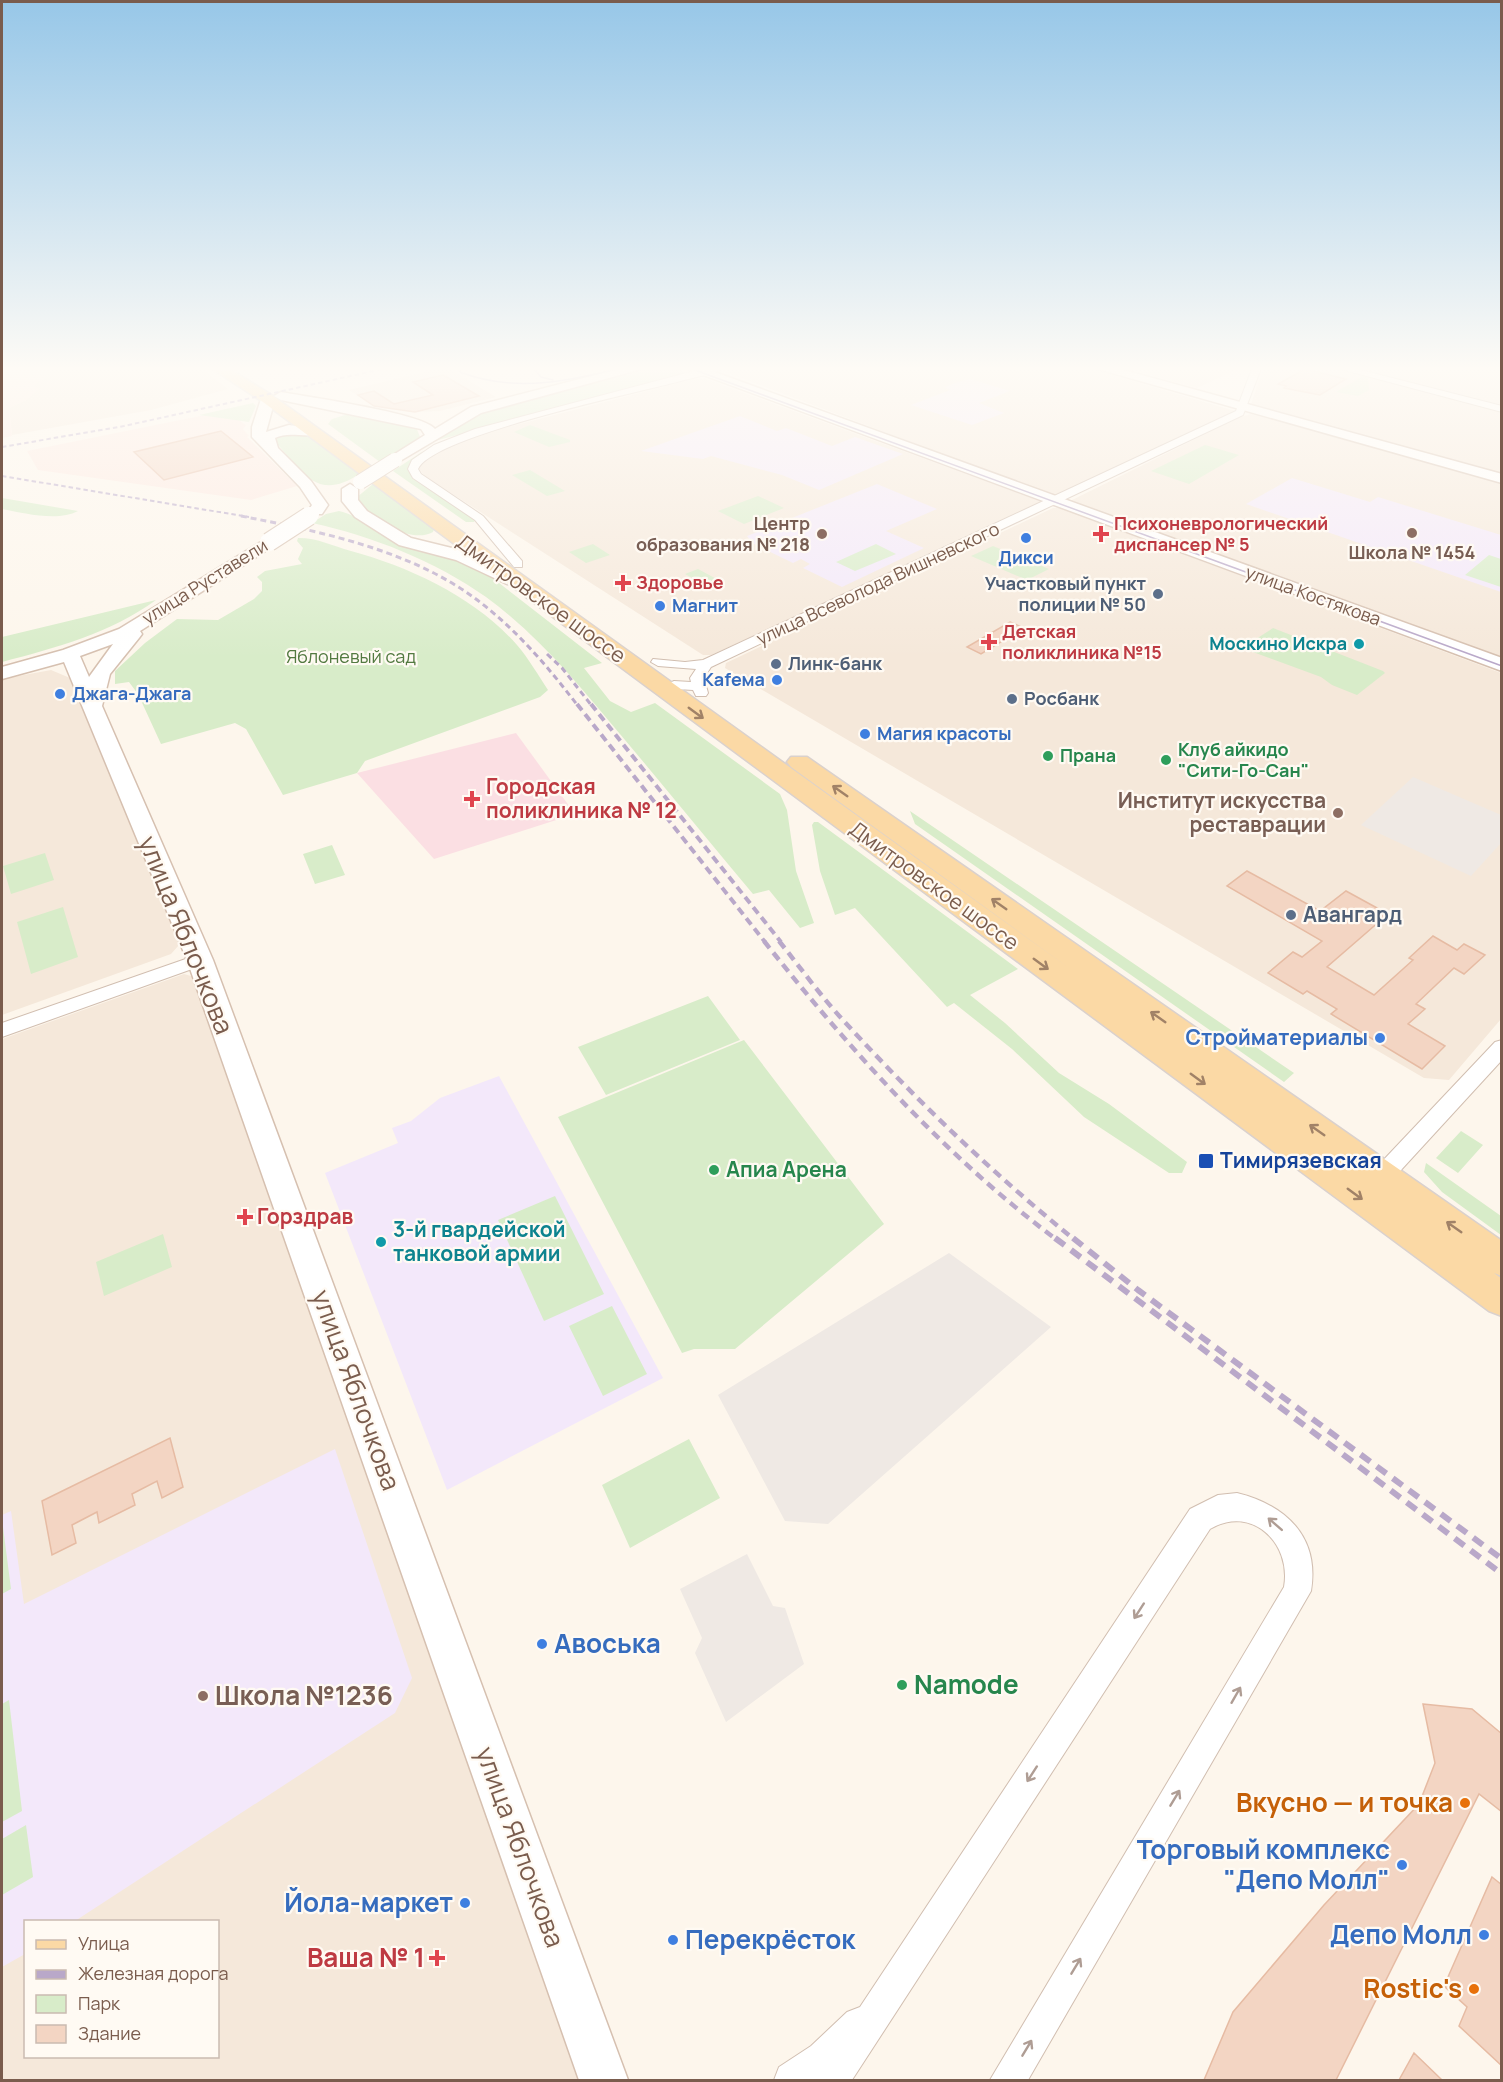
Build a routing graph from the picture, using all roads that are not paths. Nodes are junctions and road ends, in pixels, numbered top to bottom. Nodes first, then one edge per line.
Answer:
1 (286, 463) edge
2 (343, 463) edge
3 (388, 463) edge
4 (415, 463) edge
5 (950, 463) edge
6 (1136, 463) edge
7 (1444, 463) edge
8 (1502, 479) edge
9 (353, 481) junction
10 (306, 484) junction
11 (1056, 502) junction
12 (314, 513) junction
13 (361, 514) junction
14 (429, 517) junction
15 (397, 537) junction
16 (515, 572) junction
17 (146, 621) junction
18 (70, 654) junction
19 (658, 662) junction
20 (36, 664) junction
21 (706, 664) junction
22 (1502, 665) edge
23 (2, 673) edge
24 (78, 678) junction
25 (688, 691) junction
26 (92, 706) junction
27 (200, 960) junction
28 (2, 1030) edge
29 (1502, 1047) edge
30 (1382, 1176) junction
31 (1502, 1261) edge
32 (1502, 1300) edge
33 (885, 1999) junction
34 (604, 2080) edge
35 (792, 2080) edge
36 (831, 2080) edge
37 (1008, 2080) edge

1 - 10 main road
2 - 9 main road
3 - 9 main road, улица Руставели, bridge
4 - 16 street
5 - 11 main road, улица Костякова
6 - 11 street, улица Всеволода Вишневского
7 - 8 main road
9 - 10 main road
9 - 12 main road, улица Руставели
9 - 13 main road
9 - 14 main road, Дмитровское шоссе
9 - 16 main road, Дмитровское шоссе
10 - 12 main road
11 - 21 street, улица Всеволода Вишневского
11 - 22 main road, улица Костякова
12 - 13 main road
12 - 17 main road, улица Руставели, bridge
13 - 15 main road
14 - 15 main road
14 - 16 main road, Дмитровское шоссе
15 - 16 main road
16 - 19 main road, Дмитровское шоссе
16 - 25 main road, Дмитровское шоссе
17 - 18 main road, улица Руставели
17 - 26 main road
18 - 20 main road, улица Руставели
18 - 24 main road, улица Яблочкова
19 - 21 street, улица Всеволода Вишневского
19 - 25 main road, Дмитровское шоссе
20 - 23 main road, улица Руставели
20 - 24 main road
21 - 25 street
24 - 26 main road, улица Яблочкова
30 -> 25 main road, Дмитровское шоссе
25 -> 32 main road, Дмитровское шоссе
26 - 27 main road, улица Яблочкова
27 - 28 street
27 - 34 main road, улица Яблочкова
29 - 30 street
31 -> 30 main road, Дмитровское шоссе
33 - 35 street
33 - 36 street
37 -> 33 street

